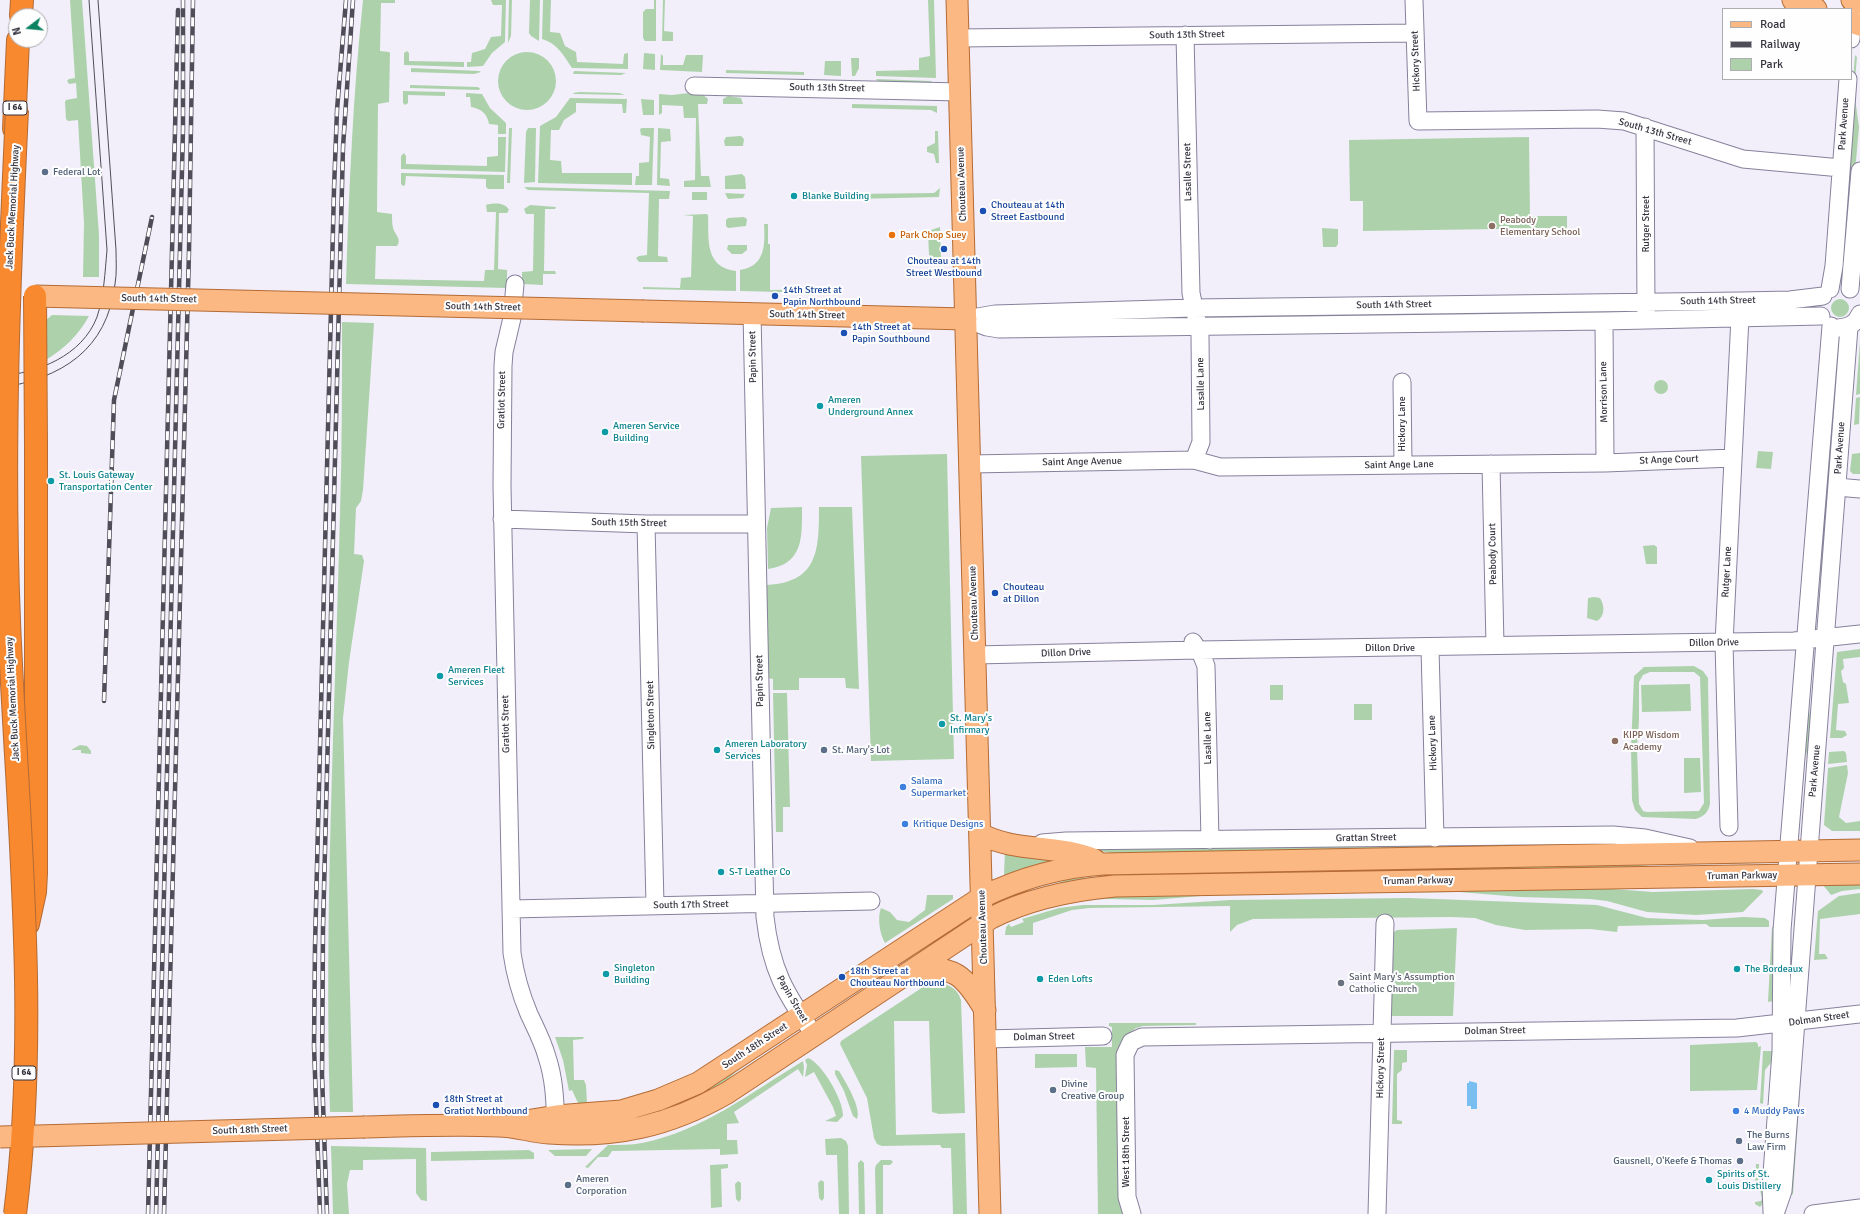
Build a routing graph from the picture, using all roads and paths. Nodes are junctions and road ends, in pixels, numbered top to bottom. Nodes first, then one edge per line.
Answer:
1 (957, 0) edge
2 (1414, 0) edge
3 (1793, 0) edge
4 (1855, 1) edge
5 (1813, 8) edge
6 (1854, 27) edge
7 (1415, 33) junction
8 (1185, 35) junction
9 (958, 38) junction
10 (19, 48) edge
11 (19, 48) edge
12 (1848, 80) edge
13 (694, 86) dead end
14 (960, 92) junction
15 (1418, 121) joint
16 (1646, 127) junction
17 (1841, 168) junction
18 (1860, 172) edge
19 (515, 284) dead end
20 (1827, 292) junction
21 (0, 296) edge
22 (28, 296) junction
23 (1857, 296) edge
24 (1646, 302) junction
25 (1194, 308) junction
26 (752, 314) junction
27 (1740, 317) junction
28 (1857, 318) edge
29 (966, 319) junction
30 (1646, 320) junction
31 (1604, 321) junction
32 (1826, 321) junction
33 (1198, 325) junction
34 (1402, 382) dead end
35 (1733, 458) junction
36 (1194, 460) junction
37 (1605, 463) junction
38 (970, 464) junction
39 (1491, 464) junction
40 (1403, 465) junction
41 (1837, 487) junction
42 (1860, 489) edge
43 (502, 519) junction
44 (646, 524) junction
45 (756, 524) junction
46 (1860, 634) edge
47 (1825, 638) junction
48 (1805, 641) junction
49 (1724, 643) junction
50 (1195, 644) junction
51 (1495, 645) junction
52 (1430, 648) junction
53 (975, 655) junction
54 (1729, 827) dead end
55 (981, 834) junction
56 (1435, 838) junction
57 (1210, 840) junction
58 (1023, 846) junction
59 (1860, 850) edge
60 (1798, 851) junction
61 (1708, 852) junction
62 (1102, 864) junction
63 (1860, 874) edge
64 (1796, 875) junction
65 (982, 897) junction
66 (871, 901) dead end
67 (765, 903) junction
68 (655, 906) junction
69 (511, 909) junction
70 (1385, 923) dead end
71 (982, 924) junction
72 (25, 933) junction
73 (913, 970) junction
74 (985, 1010) junction
75 (1860, 1014) edge
76 (801, 1016) junction
77 (1788, 1023) junction
78 (1382, 1033) junction
79 (815, 1036) junction
80 (1103, 1036) dead end
81 (986, 1038) junction
82 (1131, 1042) joint
83 (556, 1125) junction
84 (0, 1137) edge
85 (1860, 1208) edge
86 (989, 1212) edge
87 (15, 1214) edge
88 (1132, 1214) edge
89 (1377, 1214) edge
90 (1773, 1214) edge
91 (1813, 1214) edge

1 - 9 main road, Chouteau Avenue
2 - 7 street, Hickory Street
3 - 5 main road
4 - 6 street
7 - 8 street, South 13th Street
7 - 15 street, Hickory Street
8 - 9 street, South 13th Street
8 - 25 street, Lasalle Street
9 - 14 main road, Chouteau Avenue
10 - 21 highway, Jack Buck Memorial Highway / I 64, bridge
11 - 72 highway, Jack Buck Memorial Highway / I 64, bridge
12 - 17 street, Park Avenue
13 - 14 street, South 13th Street
14 - 29 main road, Chouteau Avenue
15 - 16 street, South 13th Street
16 - 17 street, South 13th Street
16 - 24 street, Rutger Street
17 - 20 street, Park Avenue
18 - 23 street
19 - 43 street, Gratiot Street
20 - 23 street, South 14th Street
20 - 24 street, South 14th Street
20 - 32 street, Park Avenue
21 - 22 main road, South 14th Street
22 - 26 main road, South 14th Street, bridge
22 - 72 highway, bridge
24 - 25 street, South 14th Street
24 - 30 street, Rutger Street
25 - 29 street, South 14th Street
25 - 33 street, Lasalle Lane
26 - 29 main road, South 14th Street
26 - 45 street, Papin Street
27 - 30 street, South 14th Street
27 - 32 street, South 14th Street
27 - 35 street, Rutger Lane
28 - 32 street, South 14th Street
28 - 41 street, Park Avenue
29 - 33 street, South 14th Street
29 - 38 main road, Chouteau Avenue
30 - 31 street, South 14th Street
31 - 33 street, South 14th Street
31 - 37 street, Morrison Lane
32 - 48 street, Park Avenue
33 - 36 street, Lasalle Lane
34 - 40 street, Hickory Lane
35 - 37 street, St Ange Court
35 - 49 street, Rutger Lane
36 - 38 street, Saint Ange Avenue
36 - 40 street, Saint Ange Lane
37 - 39 street, Saint Ange Lane
38 - 53 main road, Chouteau Avenue
39 - 40 street, Saint Ange Lane
39 - 51 street, Peabody Court
41 - 42 street
41 - 47 street, Park Avenue
43 - 44 street, South 15th Street
43 - 69 street, Gratiot Street
44 - 45 street, South 15th Street
44 - 68 street, Singleton Street
45 - 67 street, Papin Street
46 - 47 street, Dillon Drive
47 - 48 street, Dillon Drive
47 - 60 street, Park Avenue
48 - 49 street, Dillon Drive
48 - 60 street, Park Avenue
49 - 51 street, Dillon Drive
49 - 54 street, Rutger Lane
50 - 52 street, Dillon Drive
50 - 53 street, Dillon Drive
50 - 57 street, Lasalle Lane
51 - 52 street, Dillon Drive
52 - 56 street, Hickory Lane
53 - 55 main road, Chouteau Avenue
55 - 58 main road
55 - 65 main road, Chouteau Avenue
56 - 57 street, Grattan Street
56 - 61 street, Grattan Street
57 - 58 street, Grattan Street
58 - 62 main road
59 - 60 main road
60 - 61 main road
60 - 64 street, Park Avenue
61 - 62 main road
62 - 65 main road
63 - 64 main road, Truman Parkway
64 - 71 main road, Truman Parkway
64 - 77 street, Park Avenue
65 - 71 main road, Chouteau Avenue
65 - 76 main road, South 18th Street
66 - 67 street, South 17th Street
67 - 68 street, South 17th Street
67 - 76 street, Papin Street
68 - 69 street, South 17th Street
69 - 83 street, Gratiot Street
70 - 78 street, Hickory Street
71 - 73 main road, South 18th Street
71 - 74 main road, Chouteau Avenue
72 - 87 highway, Jack Buck Memorial Highway / I 64, bridge
73 - 74 main road
73 - 79 main road, South 18th Street
74 - 81 main road, Chouteau Avenue
75 - 77 street, Dolman Street
76 - 79 street, Papin Street
76 - 83 main road, South 18th Street
77 - 78 street, Dolman Street
77 - 90 street, Park Avenue
78 - 82 street, Dolman Street
78 - 89 street, Hickory Street
79 - 83 main road, South 18th Street
80 - 81 street, Dolman Street
81 - 86 main road, Chouteau Avenue
82 - 88 street, West 18th Street
83 - 84 main road, South 18th Street, bridge
85 - 91 street

